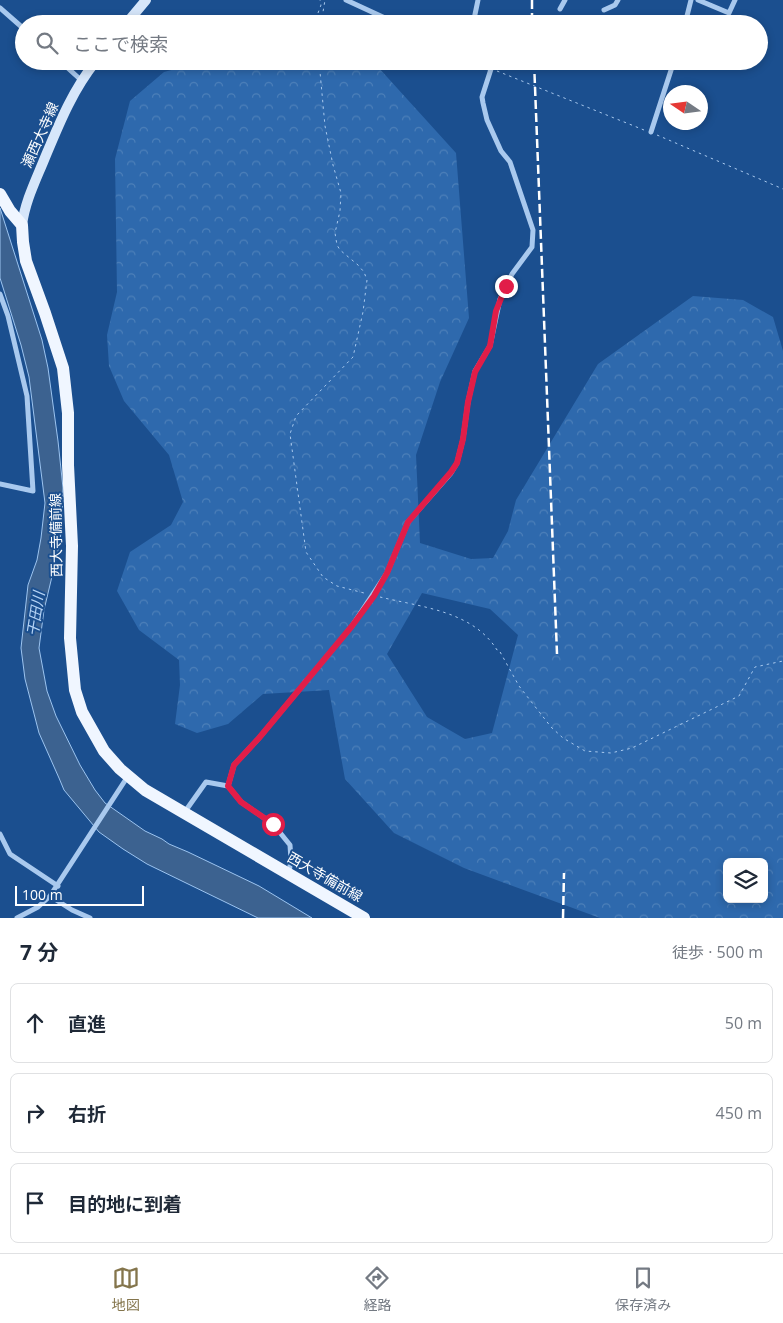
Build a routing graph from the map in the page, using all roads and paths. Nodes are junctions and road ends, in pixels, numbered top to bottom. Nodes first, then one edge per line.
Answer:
1 (146, 0) edge
2 (320, 0) edge
3 (325, 0) edge
4 (346, 0) edge
5 (478, 0) edge
6 (565, 0) edge
7 (618, 0) edge
8 (691, 0) edge
9 (698, 0) edge
10 (735, 0) edge
11 (0, 8) edge
12 (560, 9) dead end
13 (604, 10) dead end
14 (318, 13) dead end
15 (134, 15) edge
16 (322, 15) edge
17 (378, 15) edge
18 (475, 15) edge
19 (687, 15) edge
20 (15, 21) edge
21 (70, 70) edge
22 (89, 70) edge
23 (321, 70) edge
24 (491, 70) edge
25 (494, 70) edge
26 (671, 70) edge
27 (81, 80) junction
28 (651, 132) junction
29 (783, 189) edge
30 (0, 194) edge
31 (22, 225) junction
32 (0, 294) edge
33 (0, 484) edge
34 (374, 596) junction
35 (783, 661) edge
36 (128, 776) junction
37 (228, 786) junction
38 (184, 813) junction
39 (0, 834) edge
40 (288, 873) junction
41 (58, 886) junction
42 (50, 896) junction
43 (17, 918) edge
44 (90, 918) edge
45 (364, 918) edge

1 - 15 main road
2 - 14 path
3 - 16 path
4 - 17 street
5 - 18 street
6 - 12 street
7 - 13 street
8 - 19 street
9 - 10 street
11 - 20 street
21 - 27 street
22 - 27 main road, 瀬西大寺線
23 - 34 path
24 - 34 street
25 - 28 path
26 - 28 street
27 - 31 main road, 瀬西大寺線
28 - 29 path
30 - 31 main road
31 - 36 main road, 西大寺備前線
32 - 33 street
34 - 35 path
34 - 37 street
36 - 38 main road, 西大寺備前線
36 - 41 street
37 - 38 street
37 - 40 street
38 - 40 main road, 西大寺備前線
39 - 41 street
40 - 45 main road, 西大寺備前線
41 - 42 street
42 - 43 street
42 - 44 street

